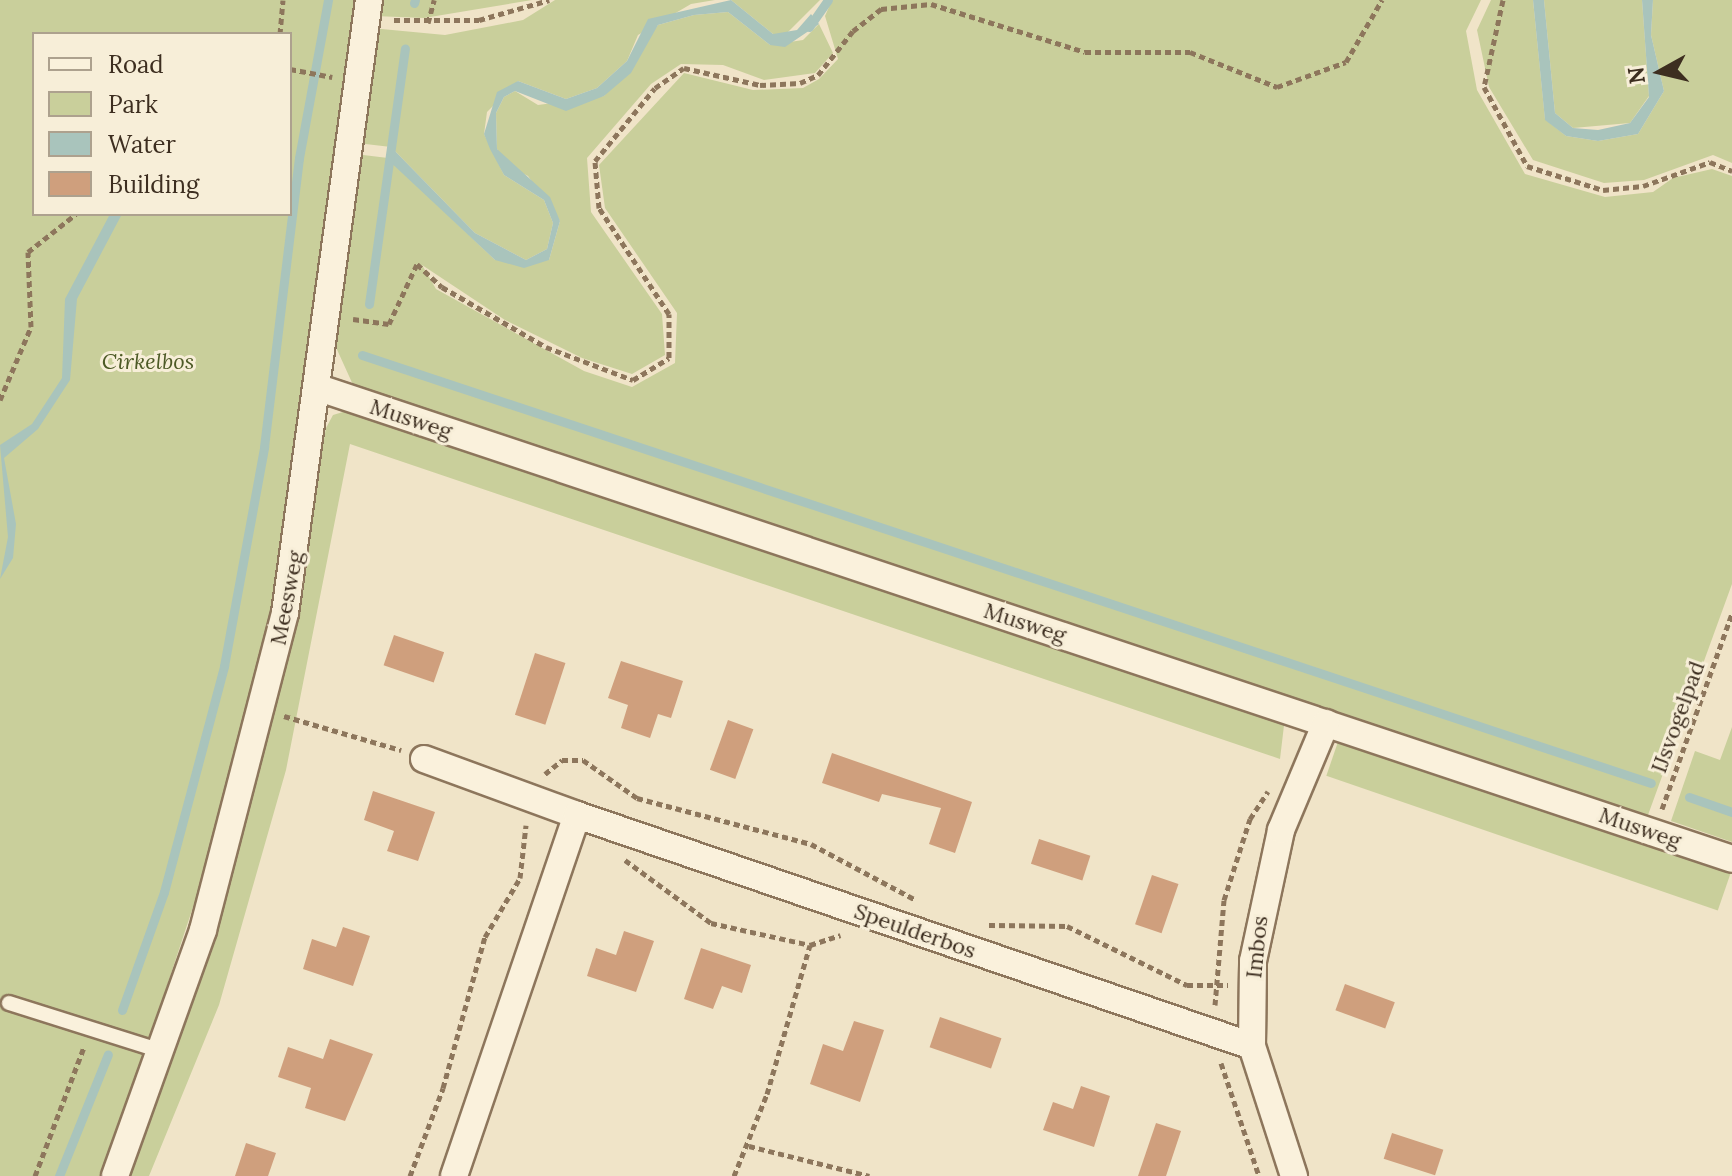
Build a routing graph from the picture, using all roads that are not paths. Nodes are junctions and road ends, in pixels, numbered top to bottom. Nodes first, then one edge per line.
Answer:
1 (369, 0) edge
2 (319, 388) junction
3 (1326, 723) junction
4 (424, 759) road end
5 (577, 815) junction
6 (1732, 859) edge
7 (9, 1003) dead end
8 (1252, 1046) junction
9 (158, 1050) junction
10 (115, 1176) edge
11 (454, 1176) edge
12 (1294, 1176) edge

1 - 2 street, Meesweg
2 - 3 street, Musweg
2 - 9 street, Meesweg
3 - 6 street, Musweg
3 - 8 street, Imbos
4 - 5 street, Speulderbos
5 - 8 street, Speulderbos
5 - 11 street
7 - 9 lane
8 - 12 street, Imbos
9 - 10 street, Meesweg

